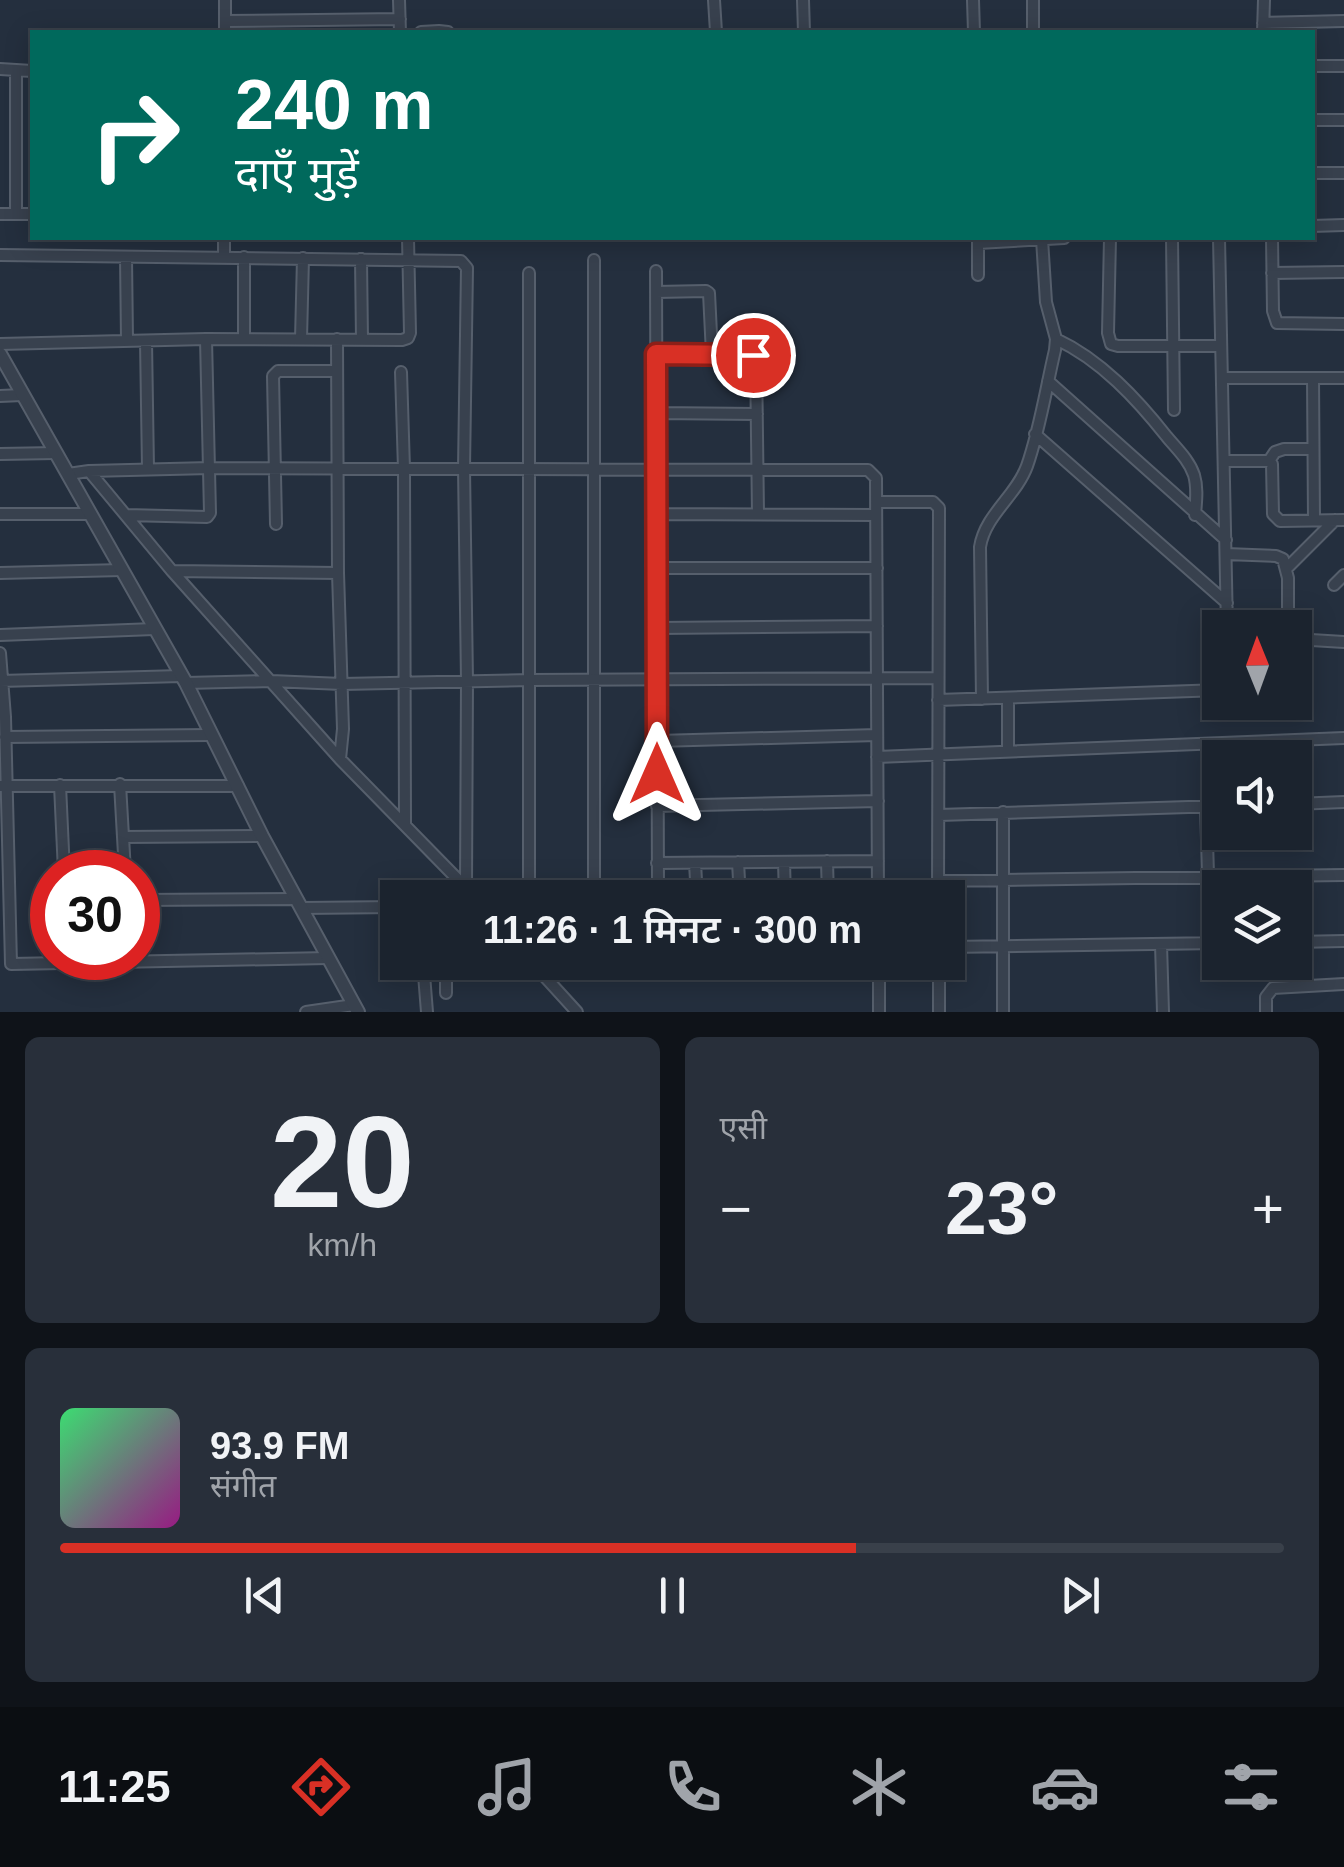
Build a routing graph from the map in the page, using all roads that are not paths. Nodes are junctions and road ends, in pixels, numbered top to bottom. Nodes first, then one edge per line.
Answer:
1 (225, 0) edge
2 (399, 0) edge
3 (714, 0) edge
4 (803, 0) edge
5 (973, 0) edge
6 (1033, 0) edge
7 (1264, 0) edge
8 (400, 19) junction
9 (1344, 20) edge
10 (225, 27) edge
11 (1263, 28) edge
12 (400, 30) edge
13 (716, 30) edge
14 (804, 30) edge
15 (974, 30) edge
16 (1033, 30) edge
17 (1315, 66) edge
18 (1344, 66) edge
19 (0, 69) edge
20 (16, 70) junction
21 (30, 71) edge
22 (1315, 120) edge
23 (1344, 120) edge
24 (1344, 173) edge
25 (1315, 174) edge
26 (0, 214) edge
27 (16, 214) junction
28 (30, 214) edge
29 (1344, 225) edge
30 (1315, 226) edge
31 (224, 240) edge
32 (408, 240) edge
33 (978, 240) edge
34 (1042, 240) edge
35 (1110, 240) edge
36 (1172, 240) edge
37 (1219, 240) edge
38 (1272, 240) edge
39 (0, 255) edge
40 (126, 256) junction
41 (224, 257) junction
42 (244, 258) junction
43 (302, 258) junction
44 (361, 259) junction
45 (408, 260) junction
46 (594, 260) dead end
47 (656, 271) dead end
48 (1344, 272) edge
49 (529, 273) dead end
50 (1272, 274) junction
51 (978, 275) dead end
52 (656, 292) junction
53 (1344, 324) edge
54 (302, 338) junction
55 (1056, 338) junction
56 (206, 339) junction
57 (244, 339) junction
58 (337, 339) junction
59 (127, 340) junction
60 (362, 340) junction
61 (146, 341) junction
62 (0, 344) edge
63 (1173, 346) junction
64 (1221, 346) junction
65 (0, 354) edge
66 (656, 354) junction
67 (712, 354) junction
68 (337, 371) junction
69 (400, 372) dead end
70 (1222, 378) junction
71 (1312, 378) junction
72 (1344, 378) edge
73 (1048, 381) junction
74 (22, 395) junction
75 (0, 396) edge
76 (1174, 410) dead end
77 (656, 412) junction
78 (757, 414) junction
79 (1035, 434) junction
80 (1313, 449) junction
81 (56, 453) junction
82 (0, 454) edge
83 (1224, 461) junction
84 (1269, 461) junction
85 (210, 468) junction
86 (274, 468) junction
87 (464, 468) junction
88 (148, 469) junction
89 (404, 469) junction
90 (530, 469) junction
91 (594, 469) junction
92 (656, 469) junction
93 (757, 469) junction
94 (339, 470) junction
95 (89, 471) junction
96 (68, 474) junction
97 (876, 502) junction
98 (0, 514) edge
99 (91, 514) junction
100 (657, 514) junction
101 (758, 514) junction
102 (1195, 514) junction
103 (126, 515) junction
104 (876, 515) junction
105 (1314, 520) junction
106 (1339, 520) edge
107 (276, 524) dead end
108 (1226, 540) junction
109 (1226, 554) junction
110 (658, 568) junction
111 (877, 568) junction
112 (1287, 568) junction
113 (122, 570) junction
114 (172, 570) junction
115 (0, 572) edge
116 (338, 573) junction
117 (1344, 575) edge
118 (1334, 585) dead end
119 (1227, 604) junction
120 (1227, 610) edge
121 (1288, 610) edge
122 (877, 626) junction
123 (658, 628) junction
124 (154, 629) junction
125 (0, 635) edge
126 (1312, 640) edge
127 (1344, 642) edge
128 (0, 654) edge
129 (938, 678) junction
130 (877, 679) junction
131 (184, 680) junction
132 (530, 680) junction
133 (594, 680) junction
134 (658, 680) junction
135 (1, 681) edge
136 (270, 681) junction
137 (468, 681) junction
138 (404, 683) junction
139 (342, 684) junction
140 (1202, 691) edge
141 (982, 698) junction
142 (1008, 698) junction
143 (938, 700) junction
144 (2, 717) edge
145 (210, 735) junction
146 (877, 736) junction
147 (5, 737) junction
148 (1344, 738) edge
149 (658, 741) junction
150 (1008, 752) junction
151 (939, 754) junction
152 (878, 757) junction
153 (340, 759) junction
154 (120, 784) junction
155 (2, 786) edge
156 (60, 786) junction
157 (238, 786) junction
158 (878, 801) junction
159 (1344, 802) edge
160 (1312, 803) edge
161 (657, 806) junction
162 (1202, 806) edge
163 (1003, 812) junction
164 (938, 815) junction
165 (405, 824) junction
166 (262, 836) junction
167 (123, 838) junction
168 (63, 850) edge
169 (123, 850) edge
170 (827, 861) junction
171 (878, 861) junction
172 (738, 862) junction
173 (784, 862) junction
174 (657, 863) junction
175 (695, 863) junction
176 (1312, 875) edge
177 (1344, 875) edge
178 (1202, 877) edge
179 (459, 880) edge
180 (466, 880) edge
181 (529, 880) edge
182 (594, 880) edge
183 (657, 880) edge
184 (696, 880) edge
185 (739, 880) edge
186 (784, 880) edge
187 (828, 880) edge
188 (878, 880) edge
189 (937, 880) edge
190 (1003, 880) junction
191 (965, 881) edge
192 (160, 900) edge
193 (298, 903) junction
194 (380, 906) edge
195 (1312, 942) edge
196 (1344, 942) edge
197 (1202, 943) edge
198 (1161, 944) junction
199 (1003, 946) junction
200 (965, 947) edge
201 (328, 958) junction
202 (160, 960) edge
203 (30, 962) edge
204 (5, 964) edge
205 (424, 980) edge
206 (446, 980) edge
207 (548, 980) edge
208 (879, 980) edge
209 (939, 980) edge
210 (1344, 984) edge
211 (446, 992) dead end
212 (356, 1008) edge
213 (306, 1012) edge
214 (318, 1012) edge
215 (427, 1012) edge
216 (577, 1012) edge
217 (868, 1012) edge
218 (879, 1012) edge
219 (940, 1012) edge
220 (1003, 1012) edge
221 (1163, 1012) edge
222 (1266, 1012) edge

1 - 10 street
2 - 8 street
3 - 13 street
4 - 14 street
5 - 15 street
6 - 16 street
7 - 11 street
8 - 10 street
8 - 12 street
9 - 11 street
17 - 18 street
19 - 20 street
20 - 21 street
20 - 27 street
22 - 23 street
24 - 25 street
26 - 27 street
27 - 28 street
29 - 30 street
31 - 41 street
32 - 45 street
33 - 51 street
34 - 55 street
35 - 63 street
36 - 63 street
37 - 64 street
38 - 50 street
39 - 40 street
40 - 41 street
40 - 59 street
41 - 42 street
42 - 43 street
42 - 57 street
43 - 44 street
43 - 54 street
44 - 45 street
44 - 60 street
45 - 60 street
45 - 87 street
46 - 91 street
47 - 52 street
48 - 50 street
49 - 90 street
50 - 53 street
52 - 66 street
52 - 67 street
54 - 57 street
54 - 58 street
55 - 73 street
55 - 102 street
56 - 57 street
56 - 61 street
56 - 85 street
58 - 60 street
58 - 68 street
59 - 61 street
59 - 62 street
61 - 88 street
63 - 64 street
63 - 76 street
64 - 70 street
65 - 74 street
66 - 67 street
66 - 77 street
67 - 78 street
68 - 86 street
68 - 94 street
69 - 89 street
70 - 71 street
70 - 83 street
71 - 72 street
71 - 80 street
73 - 79 street
73 - 102 street
74 - 75 street
74 - 81 street
77 - 78 street
77 - 92 street
78 - 93 street
79 - 119 street
79 - 141 street
80 - 84 street
80 - 105 street
81 - 82 street
81 - 96 street
83 - 84 street
83 - 108 street
84 - 105 street
85 - 86 street
85 - 88 street
85 - 103 street
86 - 94 street
86 - 107 street
87 - 89 street
87 - 90 street
87 - 137 street
88 - 95 street
89 - 94 street
89 - 138 street
90 - 91 street
90 - 132 street
91 - 92 street
91 - 133 street
92 - 93 street
92 - 100 street
93 - 97 street
93 - 101 street
94 - 116 street
95 - 96 street
95 - 103 street
96 - 99 street
97 - 104 street
97 - 129 street
98 - 99 street
99 - 113 street
100 - 101 street
100 - 110 street
101 - 104 street
102 - 108 street
103 - 114 street
104 - 111 street
105 - 106 street
106 - 112 street
108 - 109 street
109 - 112 street
109 - 119 street
110 - 111 street
110 - 123 street
111 - 122 street
112 - 121 street
113 - 115 street
113 - 124 street
114 - 116 street
114 - 136 street
116 - 139 street
117 - 118 street
119 - 120 street
122 - 123 street
122 - 130 street
123 - 134 street
124 - 125 street
124 - 131 street
126 - 127 street
128 - 135 street
129 - 130 street
129 - 143 street
130 - 134 street
130 - 146 street
131 - 135 street
131 - 136 street
131 - 145 street
132 - 133 street
132 - 137 street
132 - 181 street
133 - 134 street
133 - 182 street
134 - 149 street
135 - 144 street
136 - 139 street
136 - 153 street
137 - 138 street
137 - 180 street
138 - 139 street
138 - 165 street
139 - 153 street
140 - 142 street
141 - 142 street
141 - 143 street
142 - 150 street
143 - 151 street
144 - 147 street
145 - 147 street
145 - 157 street
146 - 149 street
146 - 152 street
147 - 155 street
148 - 150 street
149 - 161 street
150 - 151 street
151 - 152 street
151 - 164 street
152 - 158 street
153 - 165 street
154 - 156 street
154 - 157 street
154 - 167 street
155 - 156 street
155 - 204 street
156 - 168 street
157 - 166 street
158 - 161 street
158 - 171 street
159 - 160 street
161 - 174 street
162 - 163 street
163 - 164 street
163 - 190 street
164 - 189 street
165 - 179 street
166 - 167 street
166 - 193 street
167 - 169 street
170 - 171 street
170 - 173 street
170 - 187 street
171 - 188 street
172 - 173 street
172 - 175 street
172 - 185 street
173 - 186 street
174 - 175 street
174 - 183 street
175 - 184 street
176 - 177 street
178 - 190 street
190 - 191 street
190 - 199 street
192 - 193 street
193 - 194 street
193 - 201 street
195 - 196 street
197 - 198 street
198 - 199 street
198 - 221 street
199 - 200 street
199 - 220 street
201 - 202 street
201 - 212 street
203 - 204 street
205 - 215 street
206 - 211 street
207 - 216 street
208 - 218 street
209 - 219 street
210 - 222 street
212 - 214 street
213 - 214 street
217 - 218 street

